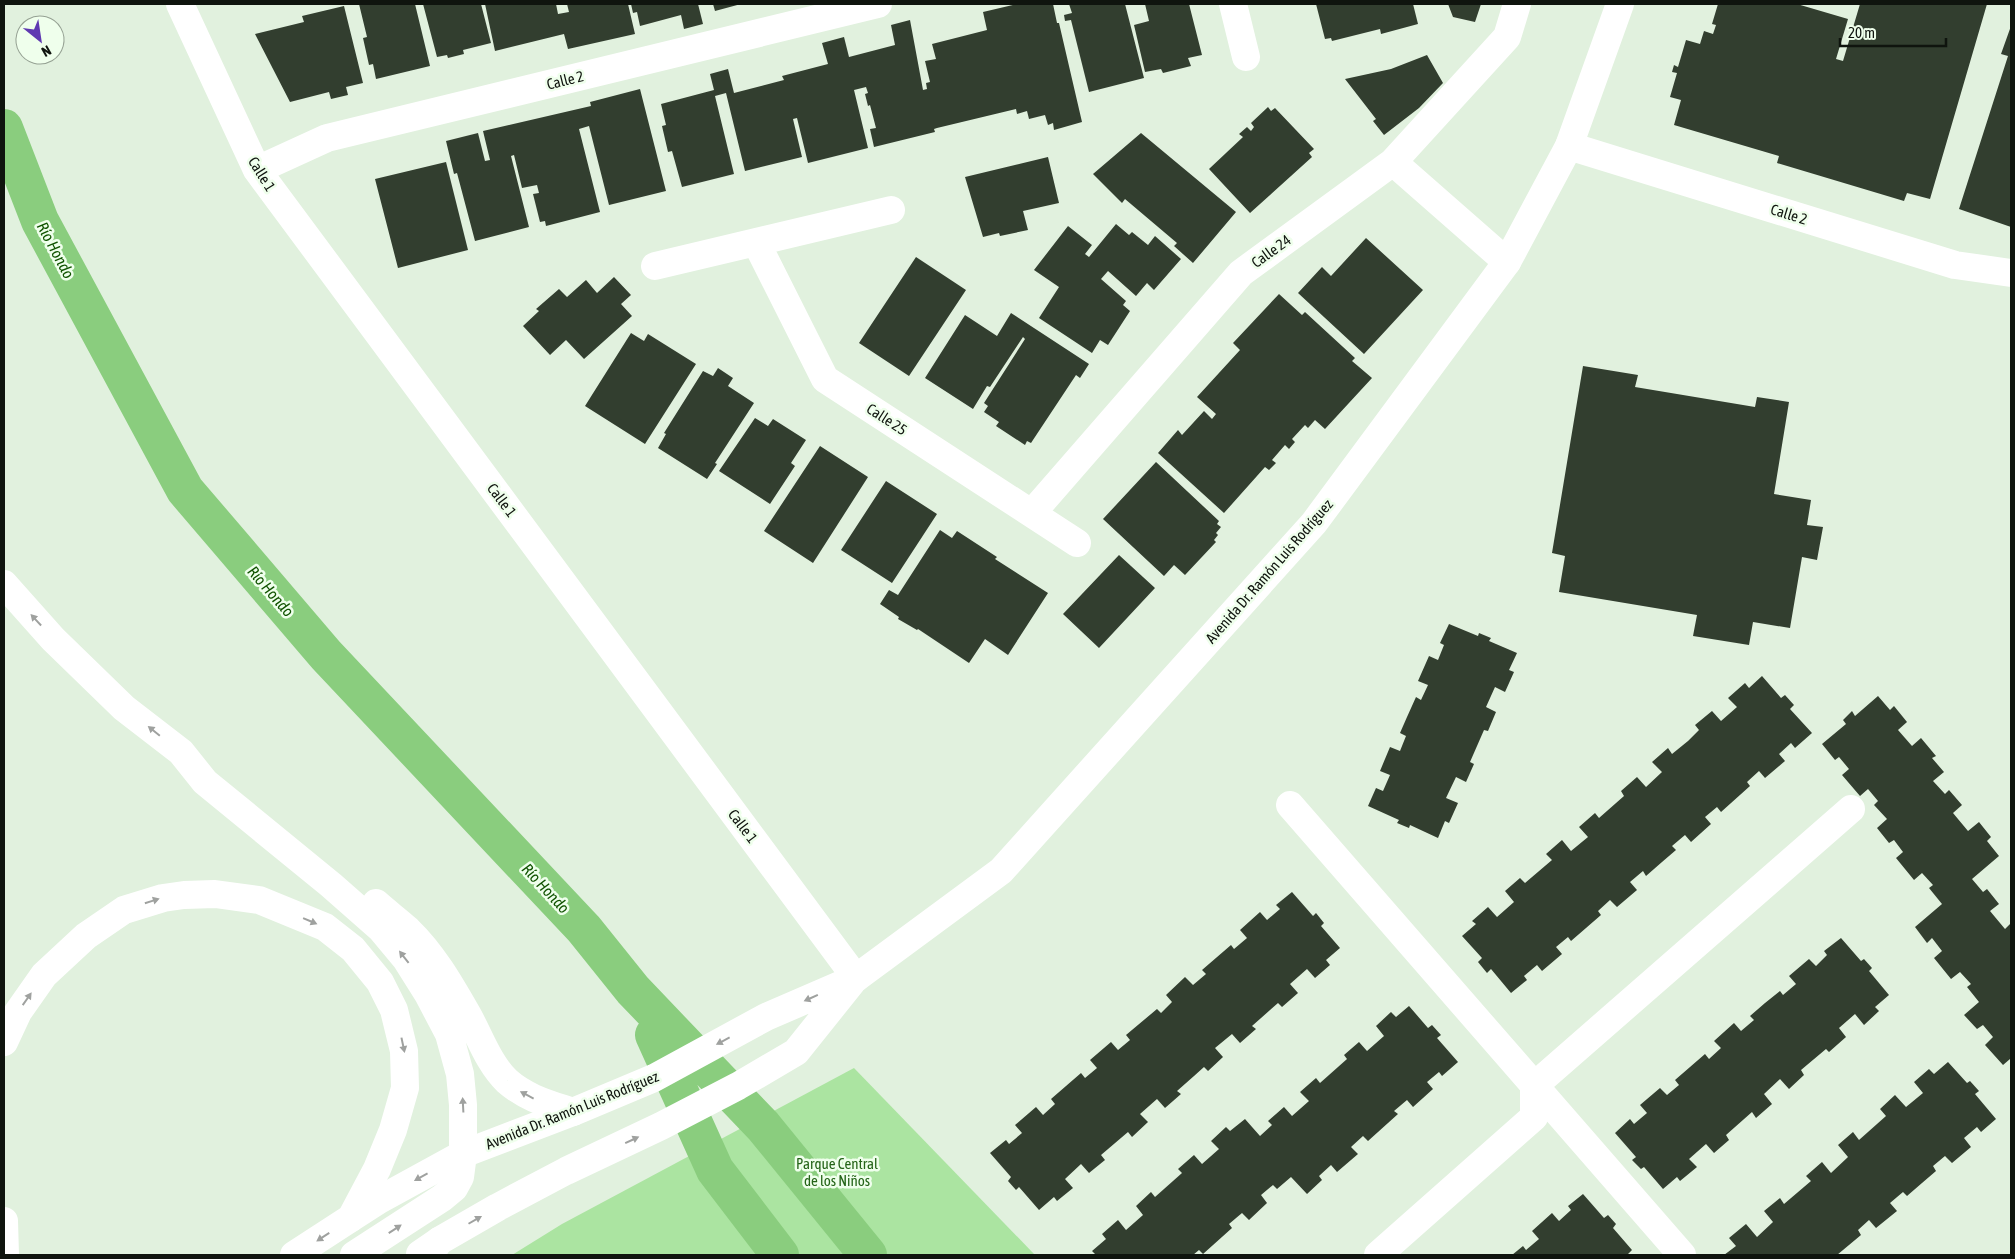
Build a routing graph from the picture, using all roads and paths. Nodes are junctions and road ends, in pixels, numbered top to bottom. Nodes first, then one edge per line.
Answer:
1 (180, 4) edge
2 (878, 4) edge
3 (1233, 4) edge
4 (1517, 4) edge
5 (1620, 4) edge
6 (1246, 57) dead end
7 (1569, 146) junction
8 (1393, 162) junction
9 (257, 170) junction
10 (891, 210) dead end
11 (756, 242) junction
12 (1507, 262) junction
13 (655, 266) dead end
14 (2011, 273) edge
15 (1032, 513) junction
16 (1077, 543) dead end
17 (4, 584) edge
18 (181, 752) junction
19 (1290, 806) dead end
20 (1851, 809) dead end
21 (856, 978) junction
22 (4, 1042) edge
23 (1534, 1086) junction
24 (573, 1112) junction
25 (464, 1154) junction
26 (351, 1218) junction
27 (4, 1221) edge
28 (429, 1251) edge
29 (6, 1255) edge
30 (294, 1255) edge
31 (354, 1255) edge
32 (1378, 1255) edge
33 (1682, 1255) edge

1 - 9 main road, Calle 1
2 - 9 main road, Calle 2
3 - 6 main road
4 - 8 main road, Calle 24
5 - 7 main road, Avenida Dr. Ramón Luis Rodríguez
7 - 12 main road, Avenida Dr. Ramón Luis Rodríguez
7 - 14 main road, Calle 2
8 - 12 main road
8 - 15 main road, Calle 24
9 - 21 main road, Calle 1
10 - 11 main road
11 - 13 main road
11 - 15 main road, Calle 25
12 - 21 main road, Avenida Dr. Ramón Luis Rodríguez
15 - 16 main road, Calle 25
18 -> 17 main road
24 -> 18 main road
25 -> 18 main road
19 - 23 main road
20 - 23 main road
21 -> 24 main road, Avenida Dr. Ramón Luis Rodríguez
28 -> 21 main road, Avenida Dr. Ramón Luis Rodríguez
22 -> 26 main road
23 - 32 main road
23 - 33 main road
24 - 25 main road, Avenida Dr. Ramón Luis Rodríguez
25 -> 26 main road, Avenida Dr. Ramón Luis Rodríguez
31 -> 25 main road
26 -> 30 main road, Avenida Dr. Ramón Luis Rodríguez
27 - 29 main road

